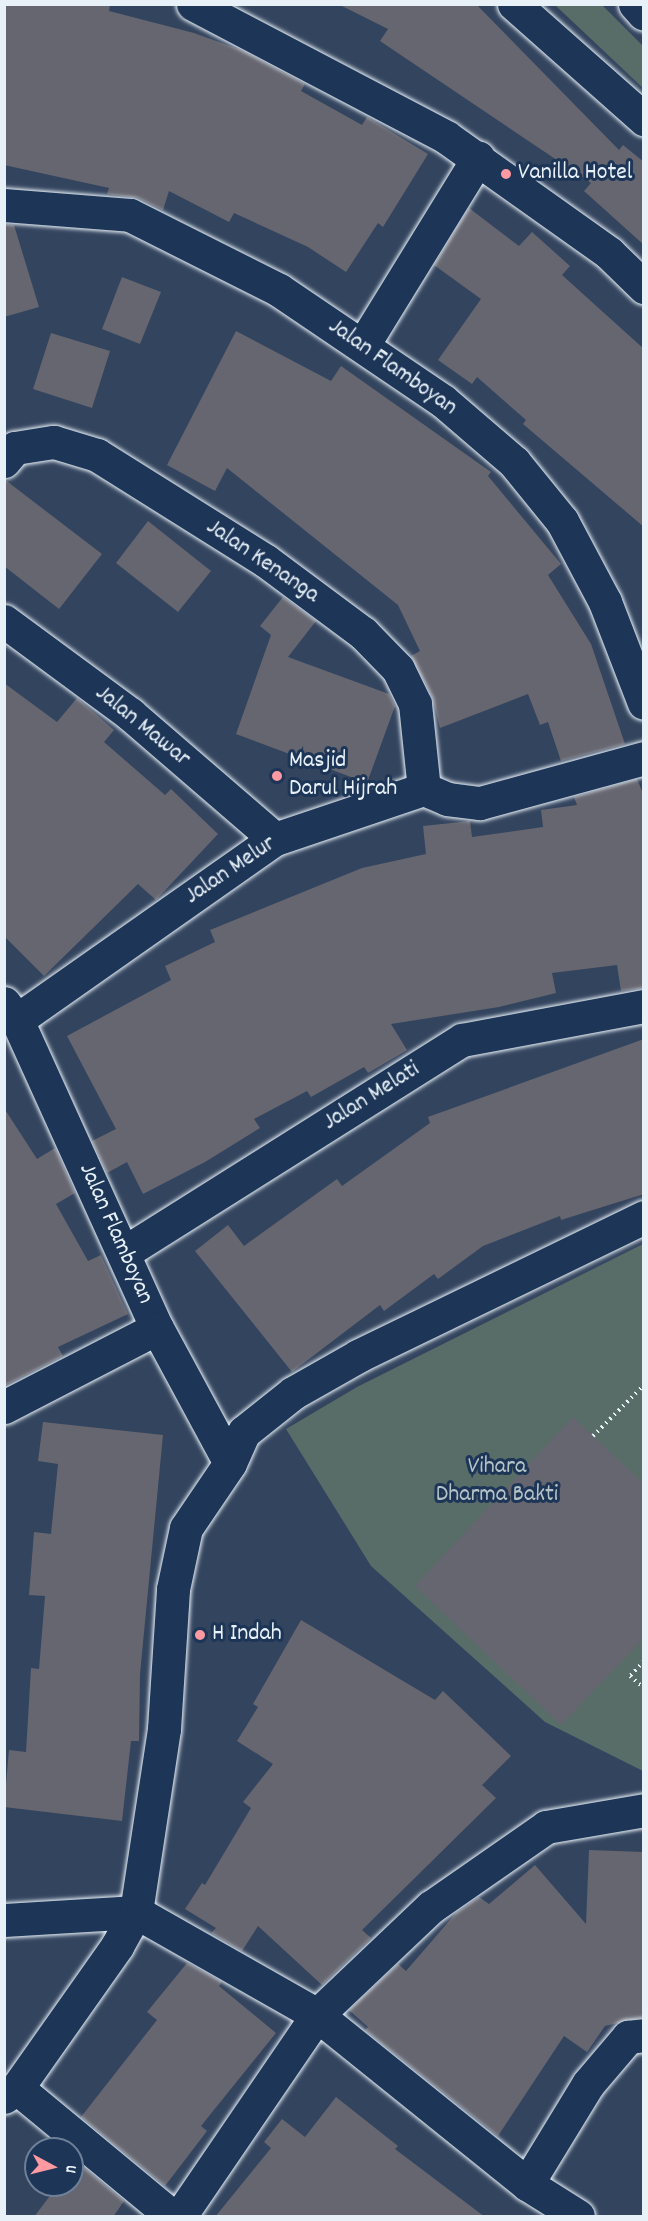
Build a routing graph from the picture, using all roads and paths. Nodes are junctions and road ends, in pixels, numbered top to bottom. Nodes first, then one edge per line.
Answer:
1 (193, 4) edge
2 (514, 4) edge
3 (635, 4) edge
4 (644, 14) edge
5 (644, 119) edge
6 (478, 158) junction
7 (4, 205) edge
8 (644, 287) edge
9 (363, 345) junction
10 (4, 461) edge
11 (4, 621) edge
12 (644, 703) edge
13 (644, 758) edge
14 (424, 789) junction
15 (275, 839) junction
16 (644, 1006) edge
17 (11, 1012) edge
18 (644, 1217) edge
19 (125, 1252) junction
20 (157, 1328) junction
21 (644, 1385) edge
22 (4, 1407) edge
23 (593, 1436) dead end
24 (230, 1463) junction
25 (644, 1661) edge
26 (644, 1689) edge
27 (644, 1810) edge
28 (136, 1912) junction
29 (4, 1920) edge
30 (317, 2015) junction
31 (644, 2035) edge
32 (11, 2093) edge
33 (527, 2184) junction
34 (172, 2217) edge
35 (180, 2217) edge
36 (578, 2217) edge

1 - 6 street
2 - 5 street
3 - 4 street
6 - 8 street
6 - 9 street
7 - 9 street, Jalan Flamboyan
9 - 12 street, Jalan Flamboyan
10 - 14 street, Jalan Kenanga
11 - 15 street, Jalan Mawar
13 - 14 street
14 - 15 street, Jalan Melur
15 - 17 street, Jalan Melur
16 - 19 street, Jalan Melati
17 - 19 street, Jalan Flamboyan
18 - 24 street
19 - 20 street, Jalan Flamboyan
20 - 22 street
20 - 24 street, Jalan Flamboyan
21 - 23 path
24 - 28 street
25 - 26 path
27 - 30 street
28 - 29 street
28 - 30 street
28 - 32 street
30 - 33 street
30 - 35 street
31 - 33 street
32 - 34 street
33 - 36 street

